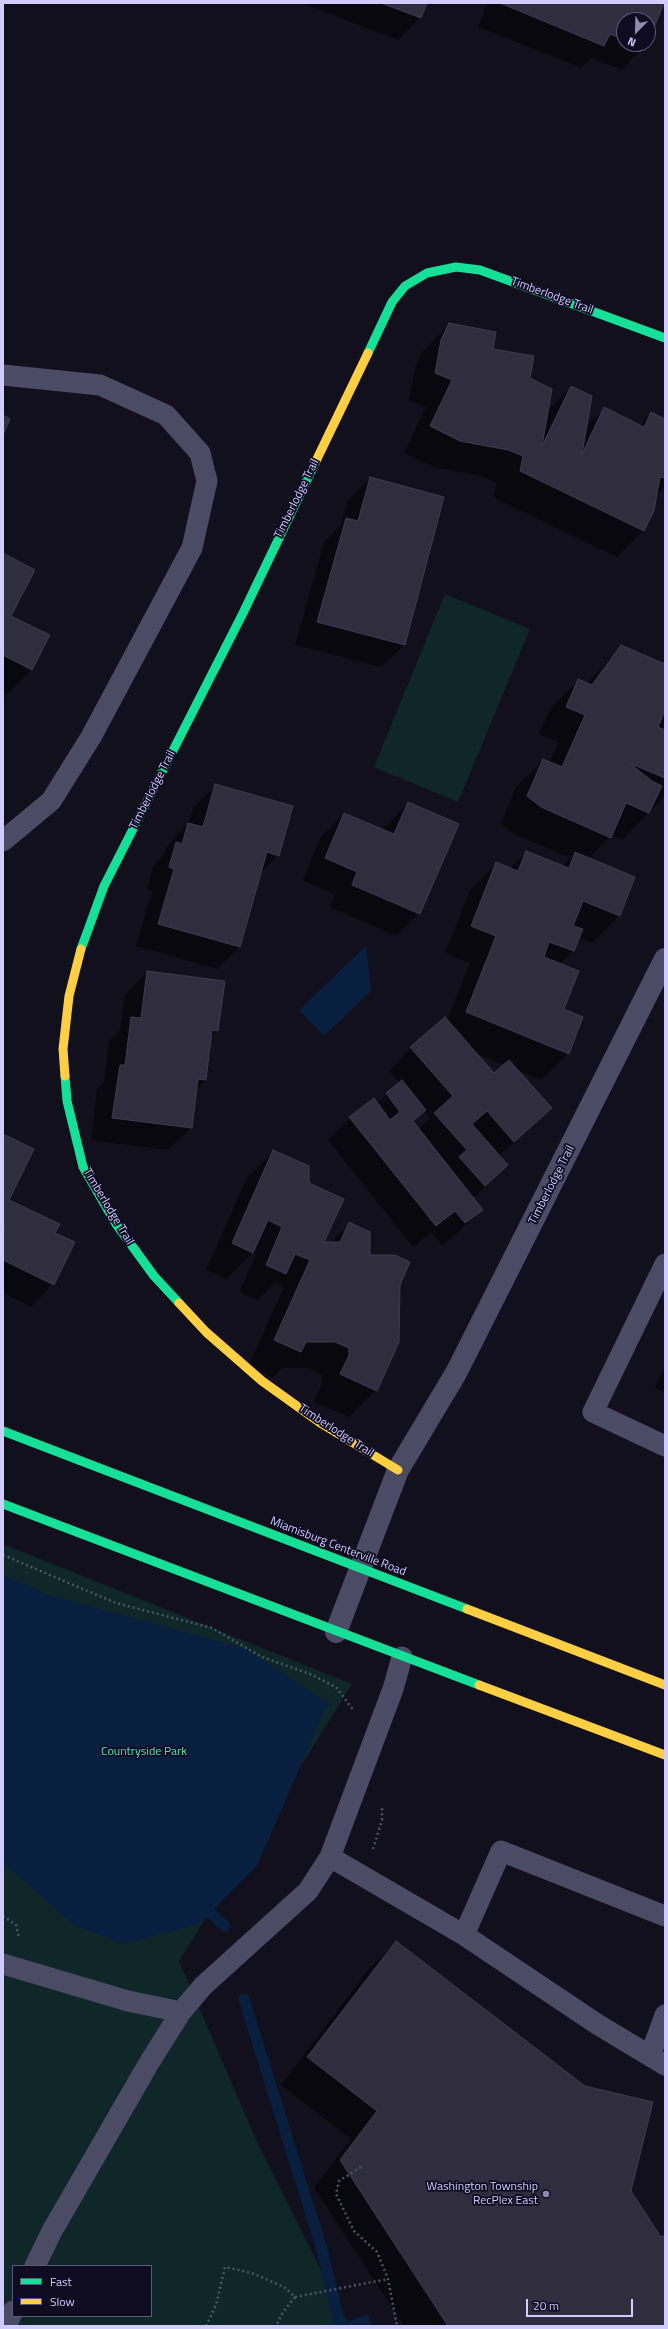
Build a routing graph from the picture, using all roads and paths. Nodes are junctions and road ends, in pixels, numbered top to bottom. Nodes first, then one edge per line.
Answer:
1 (665, 338) edge
2 (3, 375) edge
3 (3, 841) edge
4 (665, 959) edge
5 (665, 1264) edge
6 (3, 1431) edge
7 (665, 1446) edge
8 (398, 1470) junction
9 (3, 1504) edge
10 (3, 1555) edge
11 (360, 1568) junction
12 (336, 1632) junction
13 (402, 1657) junction
14 (665, 1685) edge
15 (358, 1716) dead end
16 (665, 1755) edge
17 (381, 1799) dead end
18 (330, 1858) junction
19 (363, 1877) junction
20 (665, 1916) edge
21 (464, 1935) junction
22 (3, 1964) edge
23 (180, 2012) junction
24 (665, 2015) edge
25 (657, 2061) edge
26 (361, 2167) dead end
27 (35, 2265) edge
28 (388, 2278) junction
29 (295, 2297) junction
30 (12, 2313) edge
31 (6, 2326) edge
32 (206, 2326) edge
33 (276, 2326) edge
34 (397, 2326) edge

1 - 8 street, Timberlodge Trail
2 - 3 lane
4 - 8 street, Timberlodge Trail
5 - 7 lane
6 - 11 street, Miamisburg Centerville Road
8 - 11 street, Timberlodge Trail
9 - 12 street
10 - 15 path
11 - 12 street, Timberlodge Trail
11 - 14 street, Miamisburg Centerville Road
12 - 13 street
13 - 16 street
13 - 18 lane
17 - 19 path
18 - 19 lane
18 - 23 lane
19 - 21 lane
20 - 21 lane
21 - 25 lane
22 - 23 lane
23 - 27 lane
24 - 25 lane
26 - 28 path
28 - 29 path
28 - 34 path
29 - 32 path
29 - 33 path
30 - 31 lane

